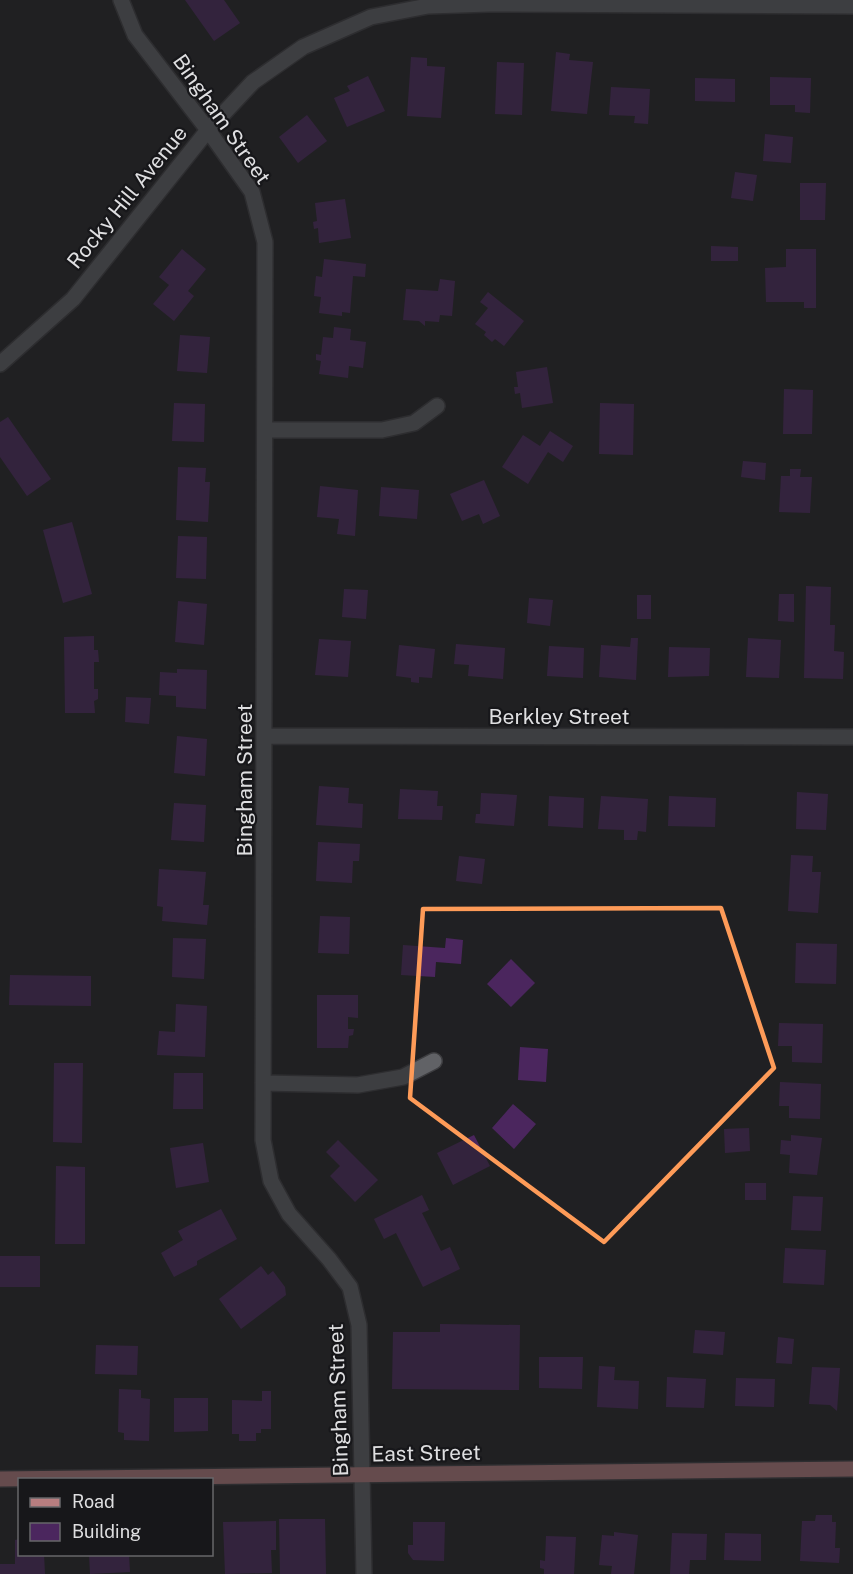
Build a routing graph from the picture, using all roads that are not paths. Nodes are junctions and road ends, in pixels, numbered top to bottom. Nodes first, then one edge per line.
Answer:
1 (121, 0) edge
2 (853, 6) edge
3 (208, 130) junction
4 (0, 364) edge
5 (437, 406) dead end
6 (266, 430) junction
7 (266, 736) junction
8 (853, 737) edge
9 (434, 1061) dead end
10 (263, 1083) junction
11 (853, 1469) edge
12 (362, 1475) junction
13 (90, 1478) edge
14 (0, 1479) edge
15 (18, 1479) edge
16 (364, 1574) edge

1 - 3 street, Bingham Street
2 - 3 street, Rocky Hill Avenue
3 - 4 street, Rocky Hill Avenue
3 - 6 street, Bingham Street
5 - 6 street
6 - 7 street, Bingham Street
7 - 8 street, Berkley Street
7 - 10 street, Bingham Street
9 - 10 street
10 - 12 street, Bingham Street
11 - 12 main road, East Street
12 - 13 main road, East Street
12 - 16 street, Bingham Street
14 - 15 main road, East Street

